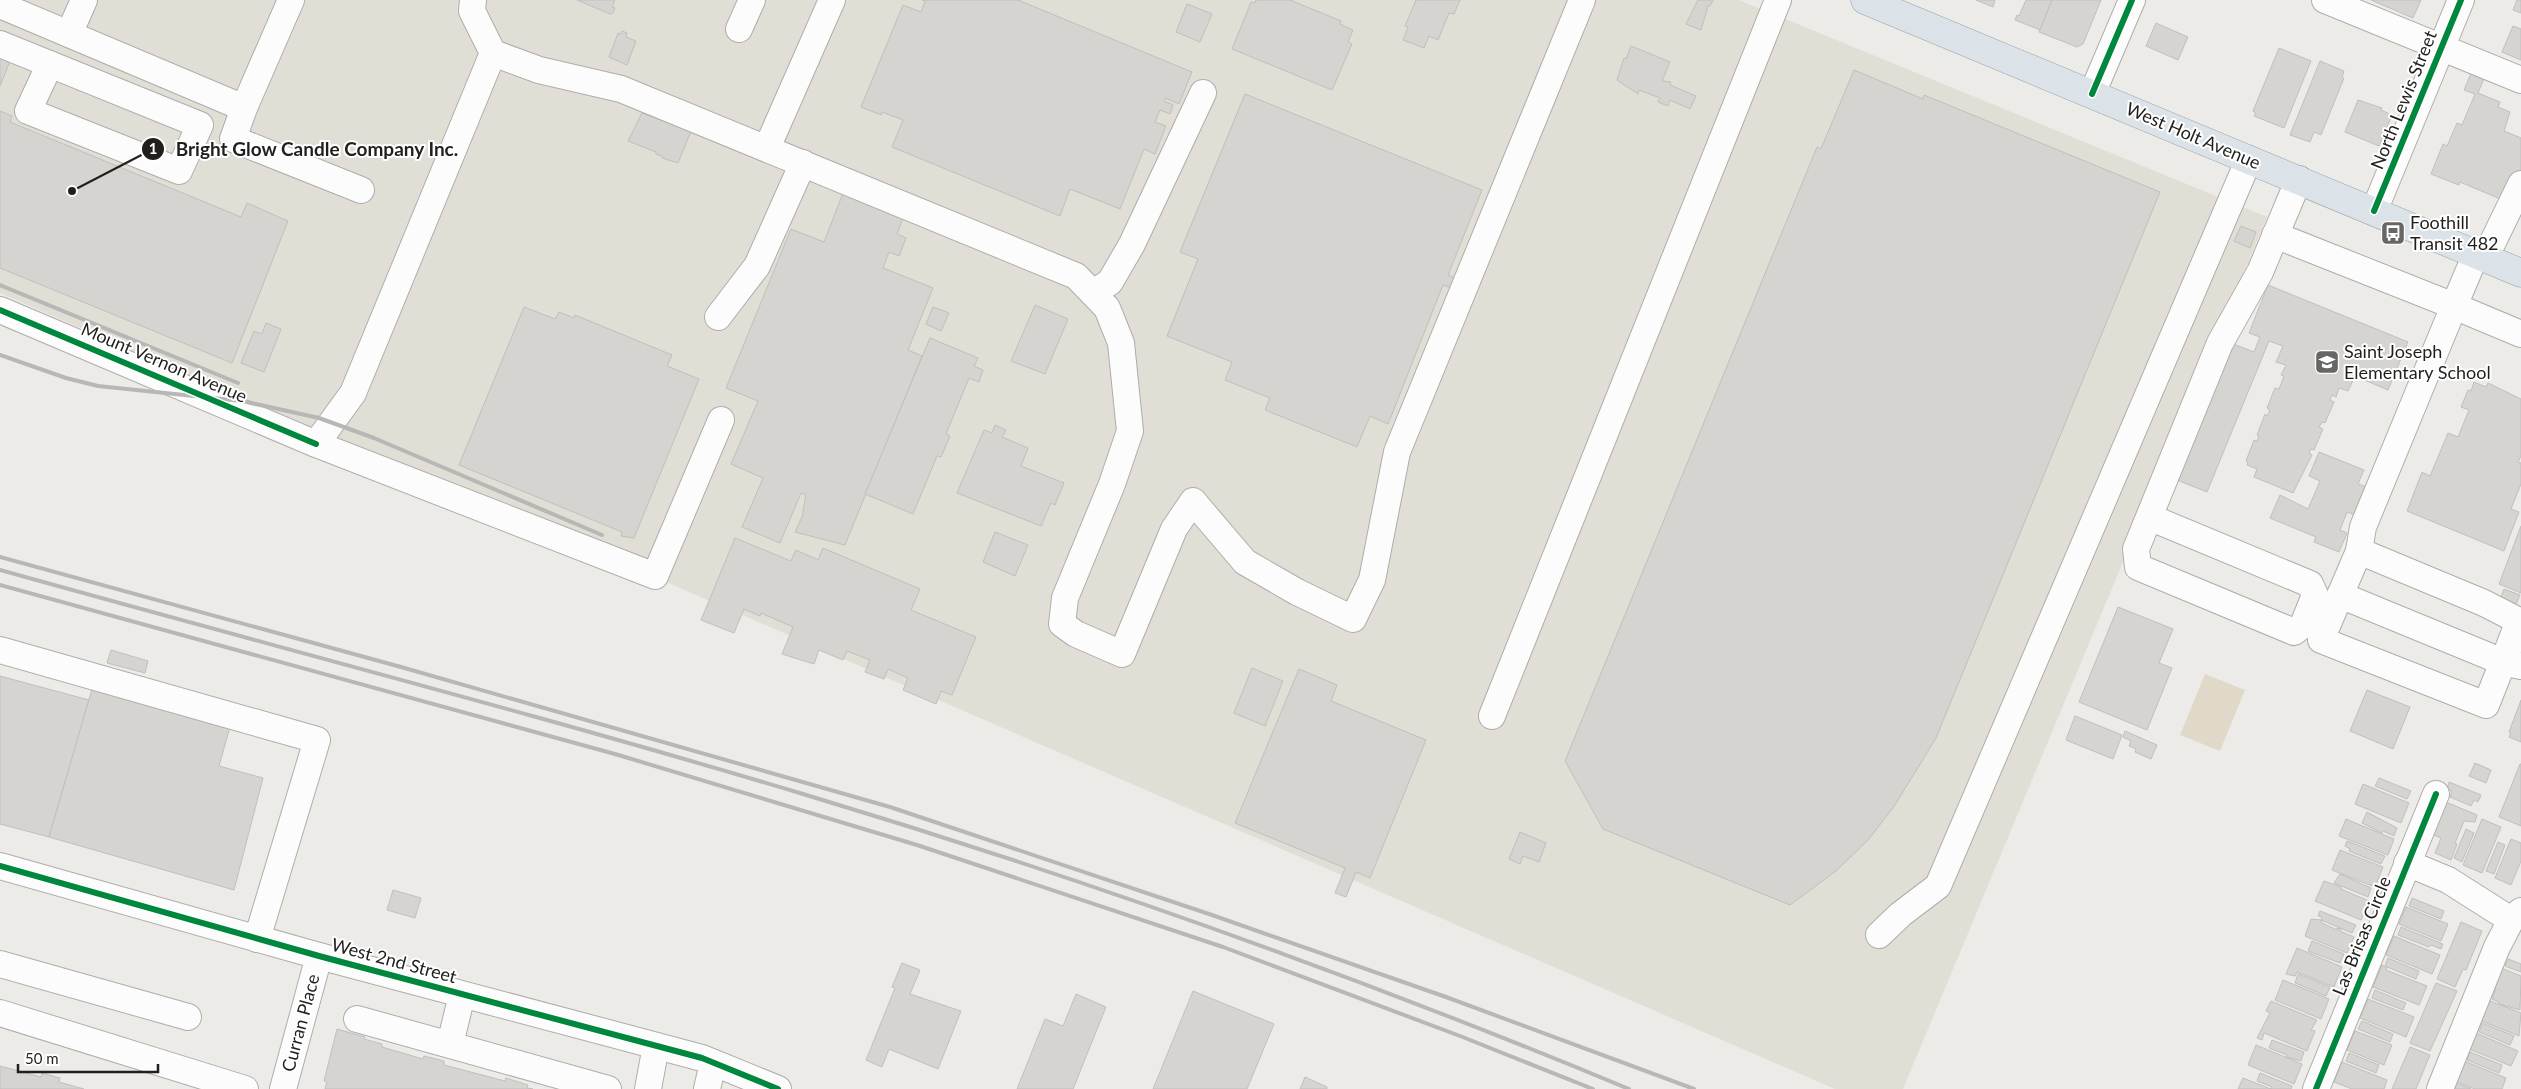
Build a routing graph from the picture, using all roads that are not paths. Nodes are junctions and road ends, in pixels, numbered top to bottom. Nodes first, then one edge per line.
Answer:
1 (84, 0) edge
2 (291, 0) edge
3 (473, 0) edge
4 (752, 0) edge
5 (832, 0) edge
6 (1582, 0) edge
7 (1778, 0) edge
8 (1865, 0) edge
9 (2132, 0) edge
10 (2325, 0) edge
11 (2462, 0) edge
12 (0, 5) edge
13 (739, 29) dead end
14 (70, 34) junction
15 (6, 47) edge
16 (2442, 48) junction
17 (493, 53) junction
18 (50, 64) junction
19 (2521, 80) edge
20 (1203, 93) dead end
21 (2092, 94) junction
22 (244, 108) junction
23 (767, 148) junction
24 (2249, 159) junction
25 (803, 163) junction
26 (2299, 179) junction
27 (2521, 184) edge
28 (361, 190) dead end
29 (2374, 211) junction
30 (2275, 235) junction
31 (2481, 256) junction
32 (2521, 273) edge
33 (1093, 294) junction
34 (2454, 306) junction
35 (0, 310) edge
36 (718, 317) dead end
37 (2521, 334) edge
38 (721, 420) dead end
39 (316, 444) junction
40 (2149, 518) junction
41 (2359, 551) junction
42 (2340, 595) junction
43 (2520, 622) edge
44 (0, 650) edge
45 (2512, 664) edge
46 (1492, 716) dead end
47 (2436, 794) dead end
48 (2407, 863) junction
49 (0, 866) edge
50 (2516, 916) edge
51 (1879, 935) dead end
52 (257, 939) junction
53 (319, 956) junction
54 (0, 964) edge
55 (462, 995) junction
56 (0, 1013) edge
57 (188, 1017) dead end
58 (358, 1019) dead end
59 (450, 1044) junction
60 (656, 1046) junction
61 (713, 1063) junction
62 (245, 1089) edge
63 (283, 1089) edge
64 (608, 1089) edge
65 (648, 1089) edge
66 (706, 1089) edge
67 (778, 1089) edge
68 (2316, 1089) edge
69 (2440, 1089) edge

1 - 14 street
2 - 22 street
3 - 17 street
4 - 13 street
5 - 23 street
6 - 33 street
7 - 46 street
8 - 21 main road, West Holt Avenue
9 - 21 street
10 - 16 street
11 - 16 street, North Lewis Street
12 - 14 street
14 - 22 street
15 - 18 street
16 - 19 street
16 - 29 street, North Lewis Street
17 - 23 street
17 - 39 street
18 - 18 street
20 - 33 street
21 - 24 main road, West Holt Avenue
22 - 28 street
23 - 25 street
24 - 26 main road, West Holt Avenue
24 - 51 street
25 - 33 street
25 - 36 street
26 - 29 main road, West Holt Avenue
26 - 30 street
27 - 31 street
29 - 31 main road, West Holt Avenue
30 - 34 street
30 - 40 street
31 - 32 main road, West Holt Avenue
31 - 34 street
34 - 37 street
34 - 41 street
35 - 39 street, Mount Vernon Avenue
38 - 39 street, Mount Vernon Avenue
40 - 40 street
41 - 42 street
41 - 43 street
42 - 45 street
42 - 45 street
43 - 45 street
44 - 52 street
47 - 48 street, Las Brisas Circle
48 - 50 street, Las Brisas Circle
48 - 68 street, Las Brisas Circle
49 - 52 street, West 2nd Street
50 - 69 street, Las Brisas Circle
52 - 53 street, West 2nd Street
53 - 55 street, West 2nd Street
53 - 63 street, Curran Place
54 - 57 street
55 - 59 street
55 - 60 street, West 2nd Street
56 - 62 street
58 - 59 street
59 - 64 street
60 - 61 street, West 2nd Street
60 - 65 street
61 - 66 street
61 - 67 street, West 2nd Street

